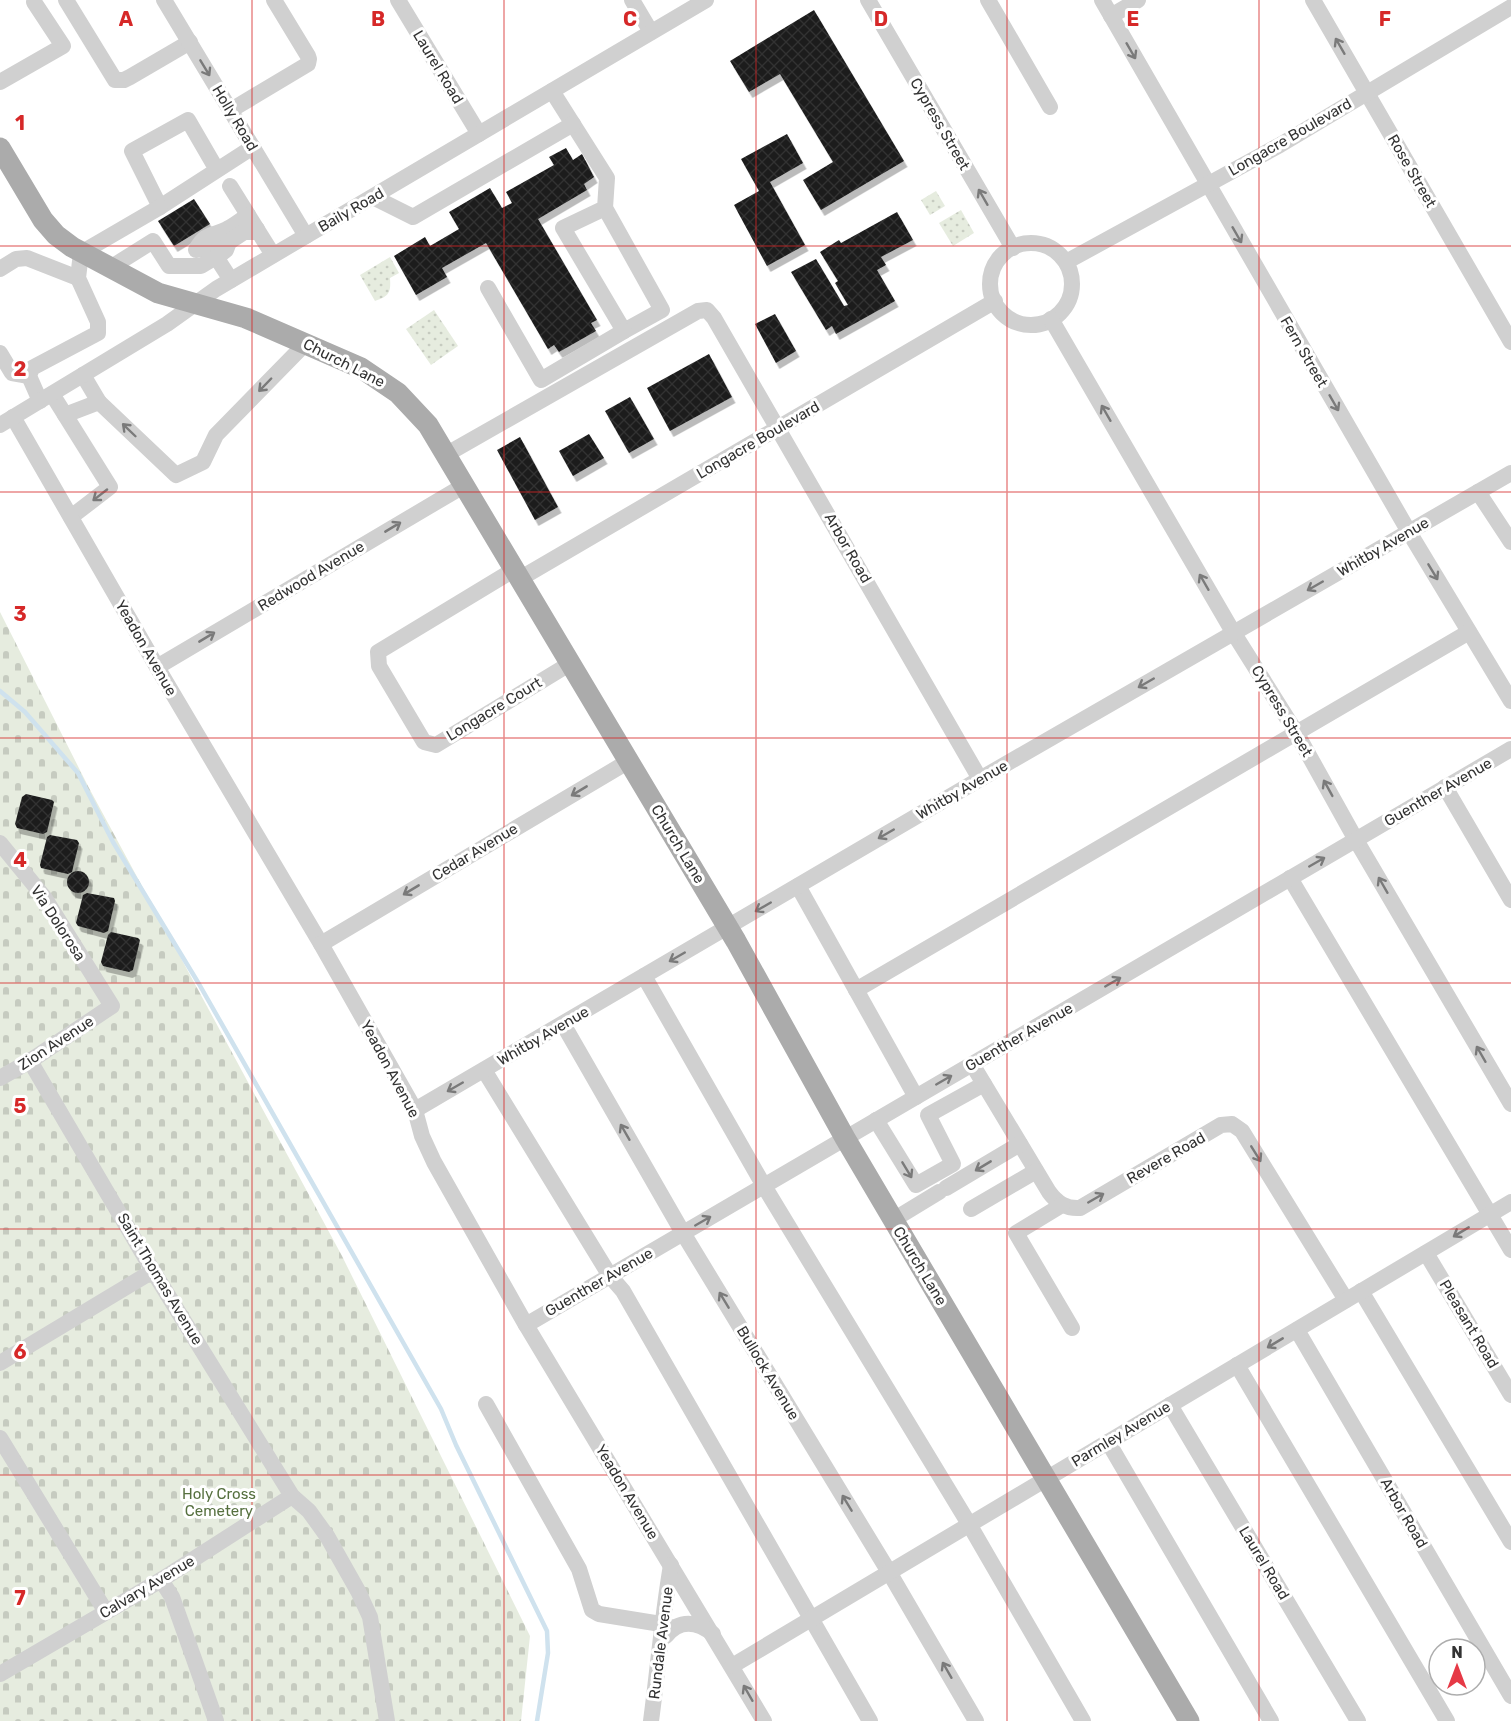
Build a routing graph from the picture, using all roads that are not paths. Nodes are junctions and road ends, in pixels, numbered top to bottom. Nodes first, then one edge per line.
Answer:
1 (66, 0) edge
2 (164, 0) edge
3 (274, 0) edge
4 (398, 0) edge
5 (632, 0) edge
6 (705, 0) edge
7 (868, 0) edge
8 (988, 0) edge
9 (1102, 0) edge
10 (1138, 0) edge
11 (1313, 0) edge
12 (34, 2) dead end
13 (1511, 7) edge
14 (1111, 16) junction
15 (651, 32) junction
16 (190, 42) junction
17 (2, 76) edge
18 (552, 91) junction
19 (1366, 93) junction
20 (1050, 107) dead end
21 (231, 110) junction
22 (573, 124) junction
23 (479, 134) junction
24 (253, 147) junction
25 (0, 148) edge
26 (217, 170) junction
27 (1207, 184) junction
28 (230, 186) dead end
29 (373, 197) junction
30 (160, 207) junction
31 (604, 208) junction
32 (253, 226) junction
33 (306, 236) junction
34 (1012, 248) junction
35 (81, 253) junction
36 (221, 254) junction
37 (273, 255) junction
38 (1066, 262) junction
39 (169, 266) junction
40 (110, 268) junction
41 (0, 269) edge
42 (78, 278) junction
43 (231, 280) junction
44 (488, 288) dead end
45 (153, 290) junction
46 (995, 301) junction
47 (196, 303) junction
48 (1051, 319) junction
49 (624, 331) junction
50 (1511, 342) edge
51 (306, 343) junction
52 (0, 353) edge
53 (83, 375) junction
54 (28, 376) junction
55 (46, 397) junction
56 (99, 402) junction
57 (65, 415) junction
58 (7, 421) edge
59 (779, 428) junction
60 (447, 453) junction
61 (1511, 473) edge
62 (465, 485) junction
63 (1478, 492) junction
64 (71, 517) junction
65 (1409, 532) junction
66 (1511, 542) edge
67 (518, 574) junction
68 (1233, 632) junction
69 (1469, 632) junction
70 (571, 663) junction
71 (157, 667) junction
72 (1511, 701) edge
73 (1297, 734) junction
74 (1511, 749) edge
75 (629, 761) junction
76 (980, 779) junction
77 (1445, 788) junction
78 (1356, 840) junction
79 (0, 843) edge
80 (1290, 878) junction
81 (798, 886) junction
82 (1511, 900) edge
83 (728, 927) junction
84 (321, 944) junction
85 (644, 976) junction
86 (856, 990) junction
87 (112, 1006) joint
88 (563, 1024) junction
89 (30, 1061) junction
90 (972, 1064) junction
91 (484, 1070) junction
92 (0, 1078) edge
93 (984, 1084) junction
94 (916, 1097) junction
95 (1511, 1104) edge
96 (415, 1110) junction
97 (876, 1120) junction
98 (845, 1138) junction
99 (1020, 1144) junction
100 (1036, 1171) junction
101 (764, 1185) junction
102 (1511, 1202) edge
103 (1062, 1205) junction
104 (970, 1209) dead end
105 (1490, 1215) junction
106 (892, 1220) junction
107 (683, 1233) junction
108 (1511, 1250) edge
109 (1426, 1253) junction
110 (153, 1271) junction
111 (610, 1276) junction
112 (1361, 1291) junction
113 (1346, 1300) junction
114 (526, 1325) junction
115 (1072, 1328) dead end
116 (1297, 1330) junction
117 (0, 1363) edge
118 (1237, 1365) junction
119 (1511, 1395) edge
120 (486, 1404) dead end
121 (1170, 1405) junction
122 (0, 1438) edge
123 (1108, 1442) junction
124 (1046, 1479) junction
125 (292, 1496) junction
126 (969, 1524) junction
127 (1511, 1542) edge
128 (671, 1565) junction
129 (889, 1572) junction
130 (161, 1580) junction
131 (106, 1612) junction
132 (810, 1619) junction
133 (667, 1626) junction
134 (714, 1636) junction
135 (732, 1666) junction
136 (0, 1674) edge
137 (1511, 1696) edge
138 (216, 1721) edge
139 (387, 1721) edge
140 (651, 1721) edge
141 (764, 1721) edge
142 (870, 1721) edge
143 (976, 1721) edge
144 (1083, 1721) edge
145 (1189, 1721) edge
146 (1271, 1721) edge
147 (1358, 1721) edge
148 (1447, 1721) edge

1 - 16 street
2 - 16 street, Holly Road
3 - 21 street
4 - 23 street, Laurel Road
5 - 15 street
6 - 15 street, Baily Road
34 -> 7 street, Cypress Street
8 - 20 street
9 - 14 street, Fern Street
10 - 14 street
19 -> 11 street, Rose Street
12 - 17 street
13 - 19 street, Longacre Boulevard
14 -> 27 street, Fern Street
15 - 18 street, Baily Road
16 -> 21 street, Holly Road
18 - 22 street
18 - 23 street, Baily Road
19 - 27 street, Longacre Boulevard
19 - 50 street, Rose Street
21 - 24 street, Holly Road
22 - 29 street
22 - 31 street
23 - 29 street, Baily Road
24 - 26 street
24 - 33 street, Holly Road
25 - 35 main road, Church Lane
26 - 30 street
26 - 30 street
27 - 38 street, Longacre Boulevard
27 -> 65 street, Fern Street
28 - 32 street
29 - 33 street, Baily Road
30 - 35 street
31 - 49 street
31 - 49 street
32 - 36 street
32 - 37 street
32 - 39 street
33 - 37 street, Baily Road
34 - 38 street
34 - 46 street
35 - 40 main road, Church Lane
35 - 42 street
36 - 39 street
36 - 43 street
37 - 43 street, Baily Road
38 - 48 street
39 - 40 street
39 - 45 street
40 - 45 main road, Church Lane
41 - 42 street
42 - 54 street
43 - 47 street, Baily Road
44 - 49 street
45 - 47 main road, Church Lane
46 - 48 street
46 - 59 street, Longacre Boulevard
47 - 51 main road, Church Lane
47 - 53 street, Baily Road
68 -> 48 street, Cypress Street
51 -> 56 street
51 - 60 main road, Church Lane
52 - 54 street
53 - 55 street, Baily Road
53 - 56 street
54 - 55 street
55 - 57 street
55 - 58 street, Baily Road
56 - 57 street
57 -> 64 street
58 - 64 street, Yeadon Avenue
59 - 60 street, Arbor Road
59 - 67 street, Longacre Boulevard
59 - 76 street, Arbor Road
60 - 62 main road, Church Lane
61 - 63 street, Whitby Avenue
62 - 67 main road, Church Lane
71 -> 62 street, Redwood Avenue
63 - 65 street, Whitby Avenue
63 - 66 street
64 - 71 street, Yeadon Avenue
65 -> 68 street, Whitby Avenue
65 -> 69 street, Fern Street
67 - 70 main road, Church Lane
67 - 70 street, Longacre Court
68 - 73 street, Cypress Street
68 -> 76 street, Whitby Avenue
69 - 72 street, Fern Street
69 - 73 street
70 - 75 main road, Church Lane
71 - 84 street, Yeadon Avenue
78 -> 73 street, Cypress Street
73 - 86 street
74 - 77 street, Guenther Avenue
75 - 83 main road, Church Lane
75 -> 84 street, Cedar Avenue
76 -> 81 street, Whitby Avenue
77 - 78 street, Guenther Avenue
77 - 82 street
80 -> 78 street, Guenther Avenue
95 -> 78 street, Cypress Street
79 - 87 street, Via Dolorosa
90 -> 80 street, Guenther Avenue
80 - 105 street
81 -> 83 street, Whitby Avenue
81 - 86 street
83 -> 85 street, Whitby Avenue
83 - 98 main road, Church Lane
84 - 96 street, Yeadon Avenue
85 - 88 street, Whitby Avenue
85 - 101 street
86 - 94 street
87 - 89 street, Zion Avenue
88 - 91 street, Whitby Avenue
107 -> 88 street, Bullock Avenue
89 - 92 street, Zion Avenue
89 - 110 street, Saint Thomas Avenue
90 - 93 street
94 -> 90 street, Guenther Avenue
91 -> 96 street, Whitby Avenue
91 - 111 street
97 -> 93 street
93 - 99 street
94 - 97 street, Guenther Avenue
96 - 114 street, Yeadon Avenue
97 - 98 street, Guenther Avenue
98 - 101 street, Guenther Avenue
98 - 106 main road, Church Lane
99 - 100 street
99 -> 106 street
100 - 103 street
100 - 104 street
107 -> 101 street, Guenther Avenue
101 - 126 street
102 - 105 street, Parmley Avenue
103 -> 113 street, Revere Road
103 - 115 street
105 - 108 street
105 -> 109 street, Parmley Avenue
106 - 124 main road, Church Lane
107 - 111 street, Guenther Avenue
129 -> 107 street, Bullock Avenue
109 - 112 street, Parmley Avenue
109 - 119 street, Pleasant Road
110 - 117 street
110 - 125 street, Saint Thomas Avenue
111 - 114 street, Guenther Avenue
111 - 132 street
112 - 113 street, Parmley Avenue
112 - 127 street
113 - 116 street, Parmley Avenue
114 - 128 street, Yeadon Avenue
116 -> 118 street, Parmley Avenue
116 - 137 street, Arbor Road
118 - 121 street, Parmley Avenue
118 - 148 street
120 - 133 street
121 - 123 street, Parmley Avenue
121 - 147 street, Laurel Road
122 - 131 street
123 - 124 street, Parmley Avenue
123 - 146 street
124 - 126 street, Parmley Avenue
124 - 145 main road, Church Lane
125 - 130 street, Calvary Avenue
125 - 139 street, Saint Thomas Avenue
126 - 129 street, Parmley Avenue
126 - 144 street
128 - 133 street, Rundale Avenue
128 - 134 street, Yeadon Avenue
129 - 132 street, Parmley Avenue
143 -> 129 street, Bullock Avenue
130 - 131 street, Calvary Avenue
130 - 138 street
131 - 136 street, Calvary Avenue
132 - 135 street, Parmley Avenue
132 - 142 street
133 - 134 street
133 - 140 street, Rundale Avenue
134 - 135 street, Yeadon Avenue
141 -> 135 street, Yeadon Avenue

